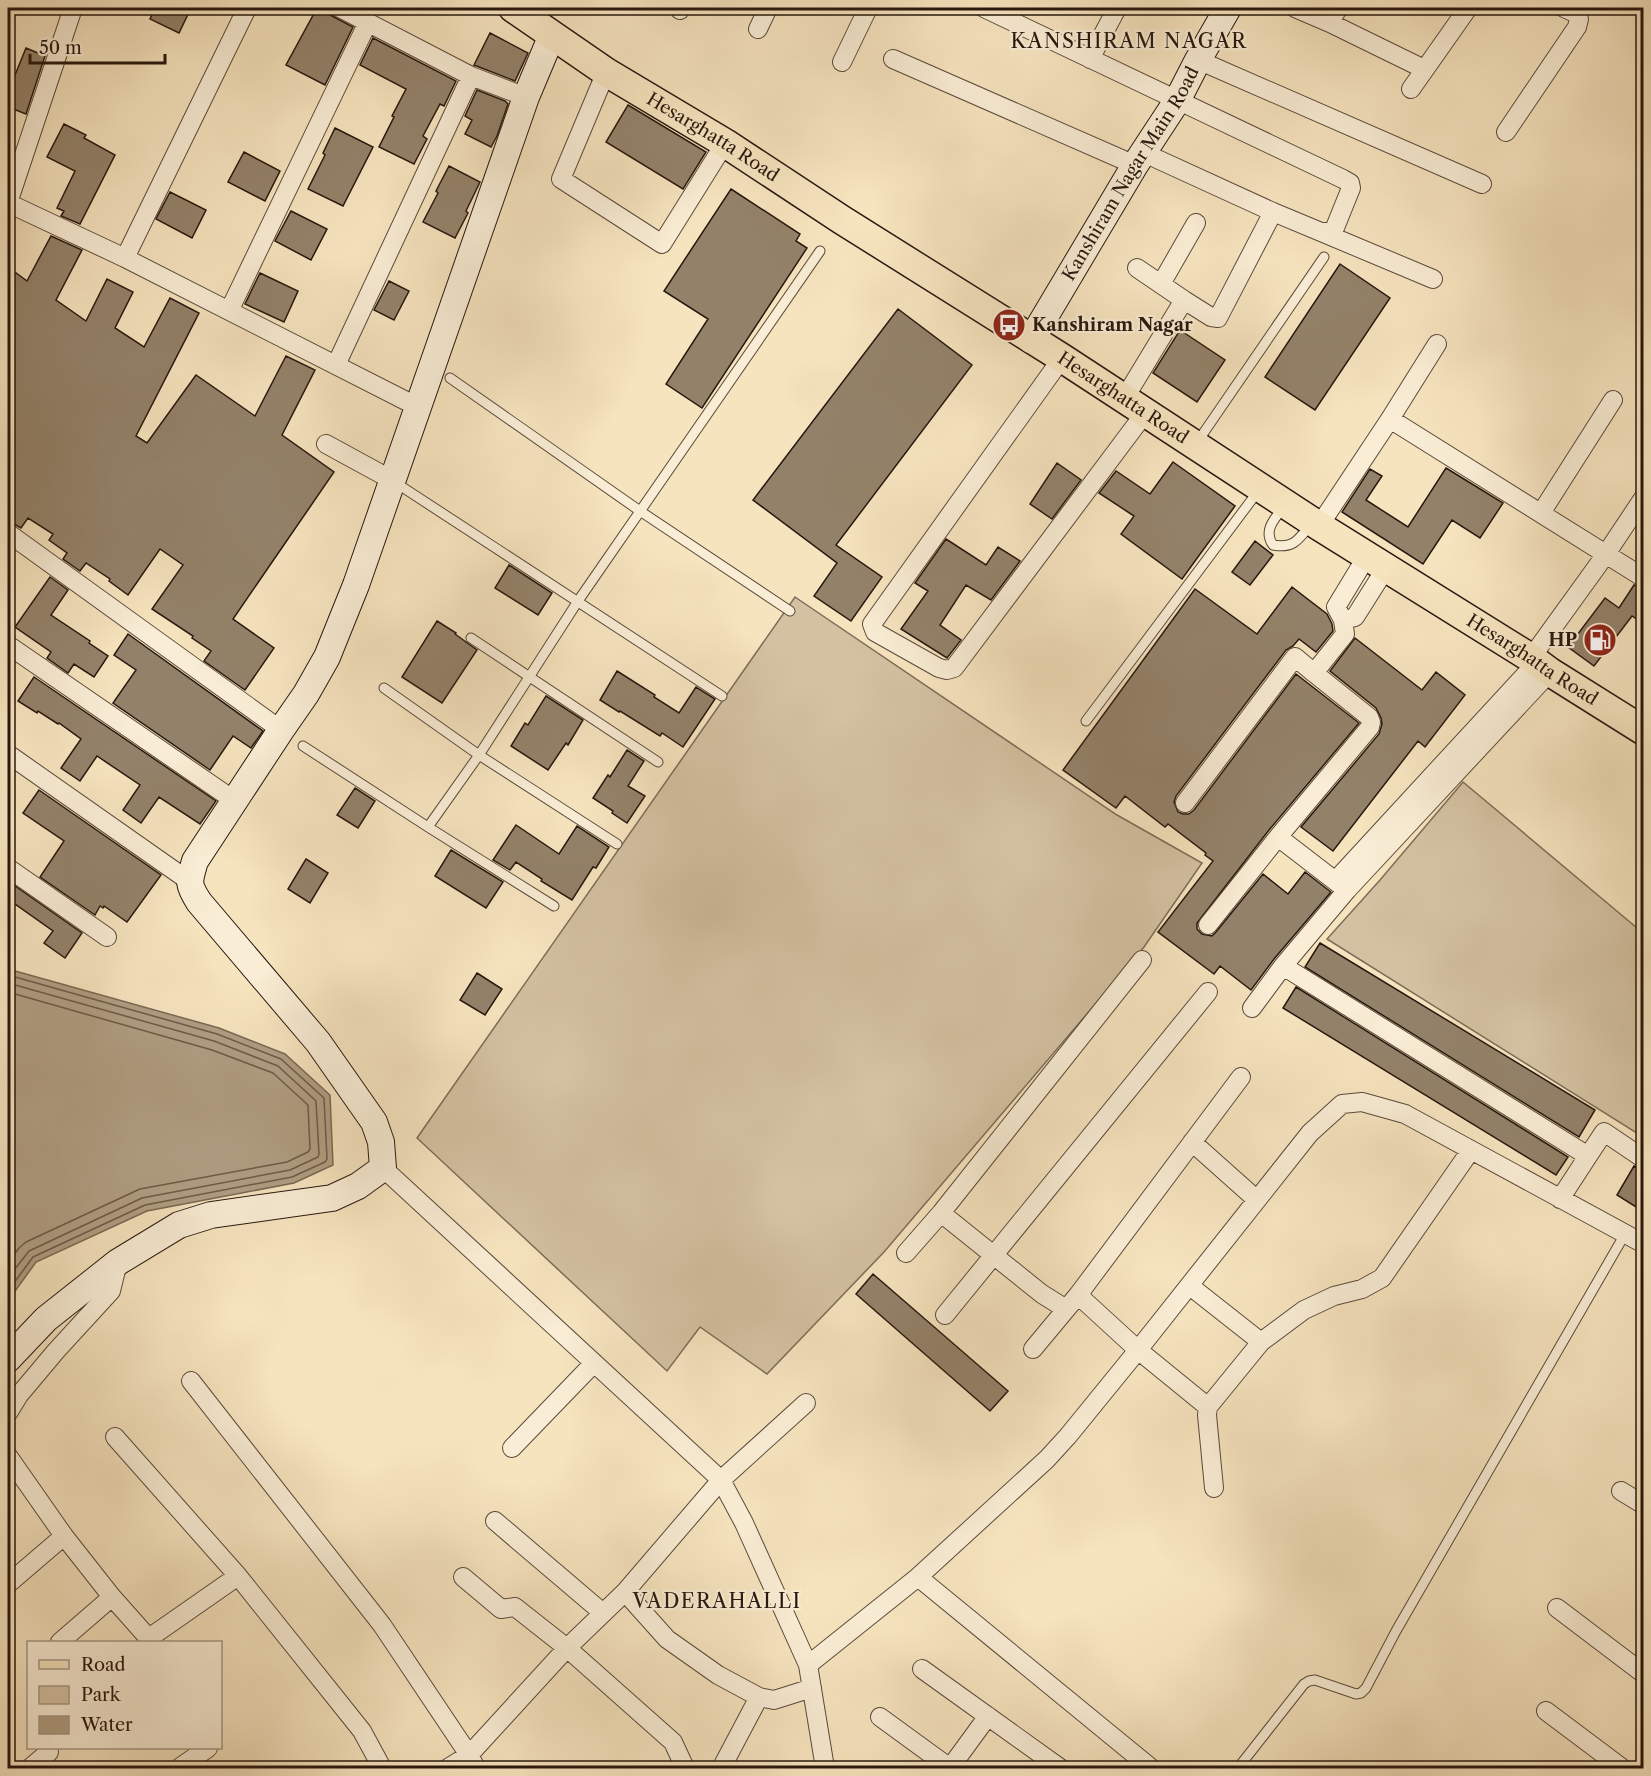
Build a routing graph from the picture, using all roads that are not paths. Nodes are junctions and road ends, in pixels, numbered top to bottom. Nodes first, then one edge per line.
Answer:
1 (73, 8) edge
2 (247, 8) edge
3 (340, 8) edge
4 (513, 8) edge
5 (768, 8) edge
6 (868, 8) edge
7 (984, 8) edge
8 (1118, 8) edge
9 (1228, 8) edge
10 (1295, 8) edge
11 (1468, 8) edge
12 (1564, 8) edge
13 (1006, 12) edge
14 (1334, 15) edge
15 (368, 22) junction
16 (759, 29) dead end
17 (552, 35) junction
18 (893, 59) dead end
19 (1090, 59) junction
20 (1198, 60) junction
21 (842, 62) dead end
22 (1424, 69) junction
23 (606, 72) junction
24 (471, 76) junction
25 (1411, 89) dead end
26 (526, 97) junction
27 (1177, 101) junction
28 (1506, 132) dead end
29 (725, 143) junction
30 (1139, 159) junction
31 (1482, 184) dead end
32 (8, 203) edge
33 (1273, 212) junction
34 (1196, 223) dead end
35 (1321, 232) junction
36 (820, 251) dead end
37 (1324, 257) dead end
38 (125, 258) junction
39 (1137, 268) dead end
40 (1433, 279) dead end
41 (1161, 284) junction
42 (1184, 300) junction
43 (229, 311) junction
44 (1031, 340) junction
45 (1437, 344) dead end
46 (1062, 358) junction
47 (336, 365) junction
48 (450, 378) dead end
49 (1613, 400) dead end
50 (1134, 406) junction
51 (418, 407) junction
52 (1390, 419) junction
53 (326, 444) dead end
54 (1195, 446) junction
55 (392, 480) junction
56 (1260, 488) junction
57 (1644, 497) edge
58 (1286, 505) junction
59 (640, 511) junction
60 (1541, 513) junction
61 (1316, 524) junction
62 (8, 534) edge
63 (1606, 554) junction
64 (1376, 562) junction
65 (1644, 578) edge
66 (578, 601) junction
67 (790, 611) dead end
68 (471, 638) dead end
69 (8, 645) edge
70 (1539, 664) junction
71 (1314, 673) junction
72 (530, 677) junction
73 (384, 688) dead end
74 (723, 696) dead end
75 (1086, 721) dead end
76 (281, 729) junction
77 (1644, 731) edge
78 (303, 746) dead end
79 (8, 754) edge
80 (479, 755) junction
81 (658, 762) dead end
82 (235, 801) junction
83 (1185, 803) dead end
84 (428, 827) junction
85 (1278, 837) junction
86 (617, 844) dead end
87 (8, 868) edge
88 (189, 881) junction
89 (1342, 885) junction
90 (554, 906) dead end
91 (1208, 925) dead end
92 (107, 937) dead end
93 (1142, 960) dead end
94 (1283, 966) junction
95 (1208, 992) dead end
96 (1252, 1008) dead end
97 (1241, 1077) dead end
98 (1192, 1142) junction
99 (1471, 1150) junction
100 (1588, 1156) junction
101 (1644, 1159) edge
102 (383, 1168) junction
103 (1560, 1199) junction
104 (1257, 1200) junction
105 (941, 1213) junction
106 (1625, 1234) junction
107 (1644, 1244) edge
108 (906, 1253) dead end
109 (995, 1256) junction
110 (118, 1262) junction
111 (1190, 1286) junction
112 (1078, 1295) junction
113 (1066, 1309) junction
114 (945, 1315) dead end
115 (1261, 1342) junction
116 (1033, 1349) dead end
117 (1138, 1350) junction
118 (8, 1359) edge
119 (594, 1363) junction
120 (191, 1381) dead end
121 (806, 1403) dead end
122 (1208, 1407) junction
123 (8, 1413) edge
124 (115, 1437) dead end
125 (512, 1448) dead end
126 (8, 1456) edge
127 (721, 1480) junction
128 (1214, 1488) dead end
129 (1621, 1491) dead end
130 (1644, 1504) edge
131 (495, 1521) dead end
132 (64, 1536) junction
133 (238, 1576) junction
134 (464, 1577) dead end
135 (918, 1577) junction
136 (8, 1584) edge
137 (625, 1592) junction
138 (112, 1597) junction
139 (1557, 1608) dead end
140 (603, 1613) junction
141 (151, 1640) edge
142 (61, 1641) edge
143 (567, 1648) junction
144 (808, 1665) junction
145 (922, 1669) dead end
146 (1644, 1674) edge
147 (812, 1688) junction
148 (759, 1697) junction
149 (1546, 1711) dead end
150 (988, 1716) junction
151 (880, 1717) dead end
152 (207, 1749) edge
153 (49, 1752) dead end
154 (472, 1762) edge
155 (723, 1765) dead end
156 (827, 1767) edge
157 (30, 1768) edge
158 (179, 1768) edge
159 (382, 1768) edge
160 (448, 1768) edge
161 (685, 1768) edge
162 (950, 1768) edge
163 (1060, 1768) edge
164 (1151, 1768) edge
165 (1238, 1768) edge
166 (1622, 1768) edge

1 - 32 street
2 - 38 street
3 - 15 street
4 - 17 main road, Hesarghatta Road
5 - 16 street
6 - 21 street
7 - 13 street
8 - 19 street
9 - 20 street, Kanshiram Nagar Main Road
10 - 14 street
11 - 22 street
12 - 28 street
13 - 19 street
14 - 22 street
15 - 24 street
15 - 43 street
17 - 23 main road, Hesarghatta Road
17 - 26 street
18 - 30 street
19 - 27 street
20 - 27 street, Kanshiram Nagar Main Road
20 - 31 street
22 - 25 street
23 - 29 main road, Hesarghatta Road
23 - 29 street
24 - 26 street
24 - 47 street
26 - 51 street
27 - 30 street, Kanshiram Nagar Main Road
27 - 35 street
29 - 44 main road, Hesarghatta Road
30 - 33 street
30 - 44 street, Kanshiram Nagar Main Road
32 - 38 street
33 - 35 street
33 - 42 street
34 - 41 street
35 - 40 street
36 - 59 lane
37 - 54 lane
38 - 43 street
39 - 41 street
41 - 42 street
42 - 50 street
43 - 47 street
44 - 46 main road, Hesarghatta Road
45 - 52 street
46 - 50 main road, Hesarghatta Road
46 - 50 street
47 - 51 street
48 - 59 lane
49 - 60 street
50 - 54 main road, Hesarghatta Road
51 - 55 street
52 - 60 street
52 - 61 street
53 - 55 street
54 - 56 main road, Hesarghatta Road
55 - 66 lane
55 - 76 street
56 - 58 main road, Hesarghatta Road
56 - 75 lane
57 - 63 street
58 - 61 main road, Hesarghatta Road
58 - 61 lane
59 - 66 lane
59 - 67 lane
60 - 63 street
61 - 64 main road, Hesarghatta Road
62 - 76 street
63 - 65 street
63 - 70 street
64 - 70 main road, Hesarghatta Road
64 - 71 street
66 - 72 lane
66 - 74 lane
68 - 72 lane
69 - 82 street
70 - 77 main road, Hesarghatta Road
70 - 89 street
71 - 83 street
71 - 85 street
72 - 80 lane
72 - 81 lane
73 - 80 lane
76 - 82 street
78 - 84 lane
79 - 88 street
80 - 84 lane
80 - 86 lane
82 - 88 street
84 - 90 lane
85 - 89 street
85 - 91 street
87 - 92 street
88 - 102 street
89 - 94 street
93 - 105 street
94 - 96 street
94 - 100 street
95 - 109 street
97 - 98 street
98 - 104 street
98 - 112 street
99 - 103 street
99 - 104 street
99 - 115 street
100 - 101 street
100 - 103 street
102 - 110 street
102 - 119 street
103 - 106 street
104 - 111 street
105 - 108 street
105 - 109 street
106 - 107 street
106 - 165 lane
109 - 113 street
109 - 114 street
110 - 118 street
110 - 123 street
111 - 115 street
111 - 117 street
112 - 113 street
112 - 117 street
113 - 116 street
115 - 122 street
117 - 122 street
117 - 135 street
119 - 125 street
119 - 127 street
120 - 154 street
121 - 127 street
122 - 128 street
124 - 133 street
126 - 132 street
127 - 137 street
127 - 144 street
129 - 130 street
131 - 140 street
132 - 136 street
132 - 138 street
133 - 141 street
133 - 159 street
134 - 143 street
135 - 144 street
135 - 164 street
137 - 140 street
137 - 148 street
138 - 141 street
138 - 142 street
139 - 146 street
140 - 143 street
143 - 154 street
143 - 161 street
144 - 147 street
145 - 150 street
147 - 148 street
147 - 156 street
148 - 155 street
149 - 166 street
150 - 162 street
150 - 163 street
151 - 162 street
152 - 158 street
153 - 157 street
154 - 160 street

